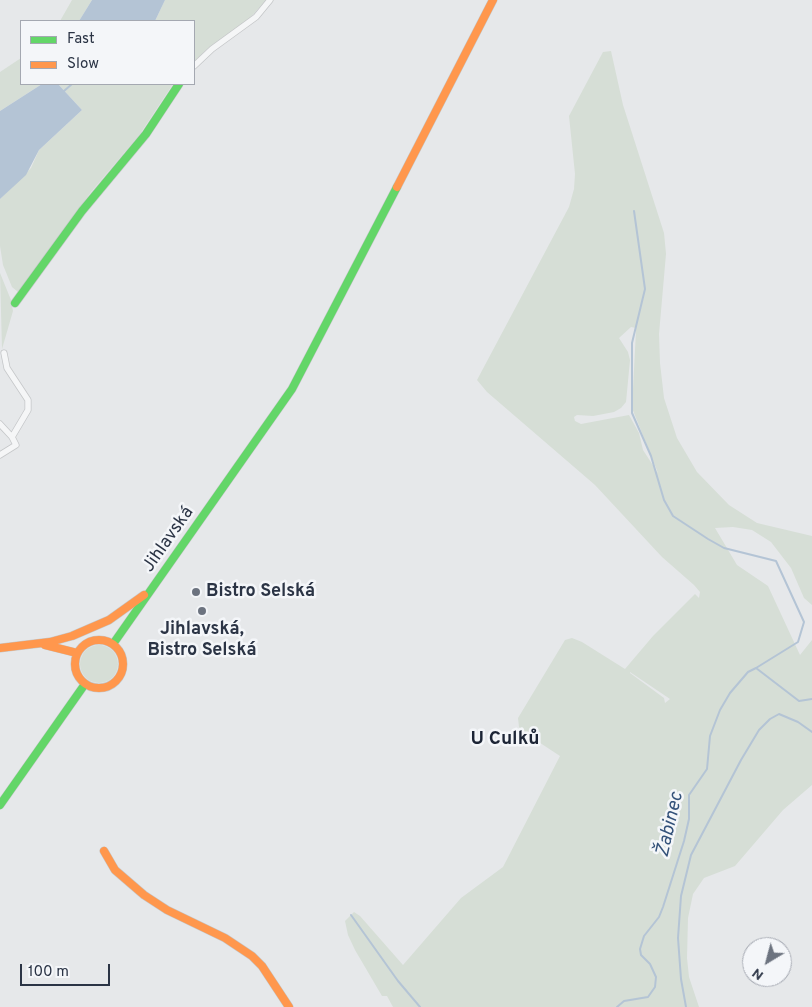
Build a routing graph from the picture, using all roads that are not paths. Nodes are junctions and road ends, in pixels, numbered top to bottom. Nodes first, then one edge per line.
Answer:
1 (270, 0) edge
2 (493, 0) edge
3 (195, 65) edge
4 (178, 85) edge
5 (15, 303) dead end
6 (4, 353) dead end
7 (0, 424) edge
8 (12, 437) junction
9 (0, 455) edge
10 (159, 579) junction
11 (32, 644) junction
12 (113, 644) junction
13 (0, 648) edge
14 (77, 653) junction
15 (85, 684) junction
16 (0, 805) edge
17 (104, 851) dead end
18 (289, 1007) edge

1 - 3 street
2 - 10 main road, Jihlavská
4 - 5 main road
6 - 8 street
7 - 8 street
8 - 9 street
10 - 11 main road
10 - 12 main road, Jihlavská
11 - 13 main road
11 - 14 main road
12 - 14 main road
12 - 15 main road
14 - 15 main road
15 - 16 main road
17 - 18 main road

